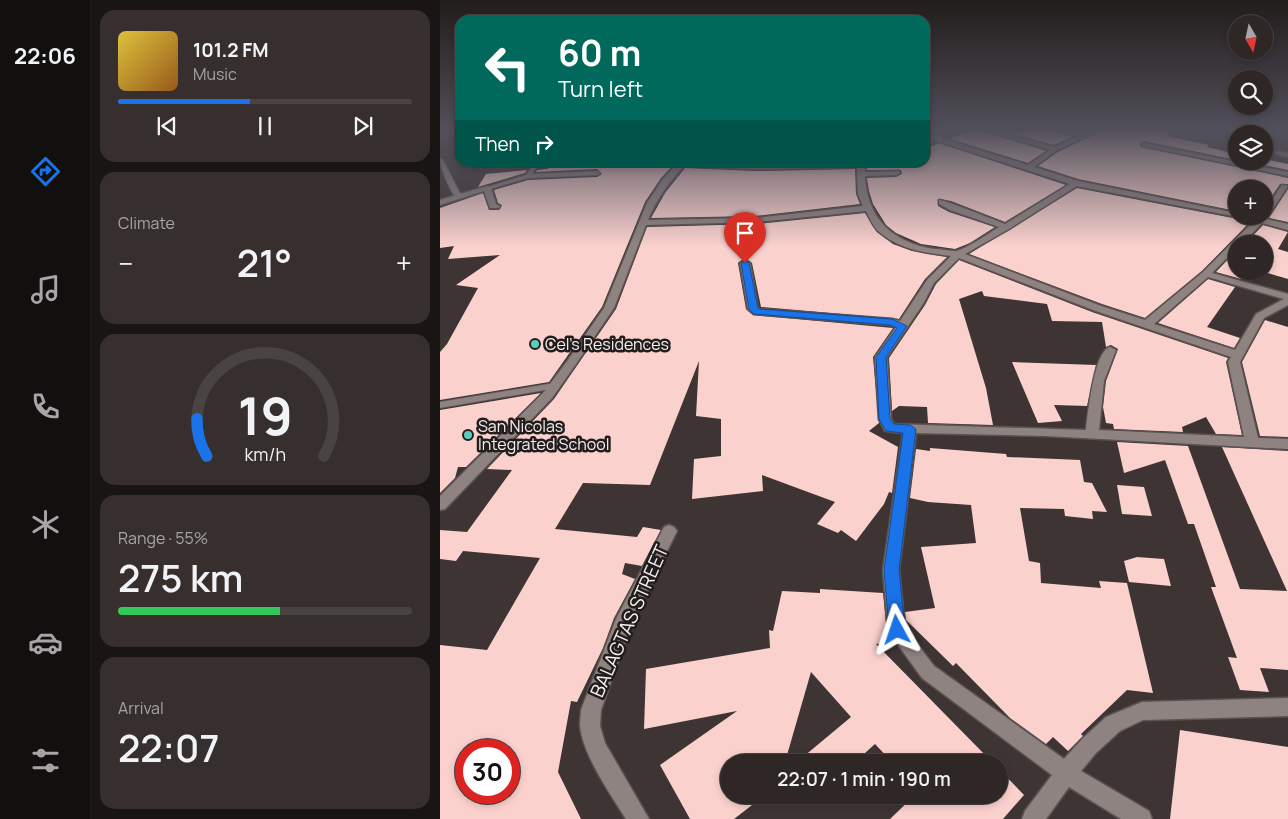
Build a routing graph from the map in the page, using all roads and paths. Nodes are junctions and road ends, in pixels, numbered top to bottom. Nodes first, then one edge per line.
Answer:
1 (445, 170) edge
2 (532, 170) edge
3 (677, 170) edge
4 (862, 170) edge
5 (880, 170) edge
6 (1035, 170) edge
7 (1269, 170) edge
8 (597, 173) dead end
9 (896, 173) dead end
10 (1288, 174) edge
11 (528, 176) junction
12 (1076, 183) junction
13 (1284, 187) dead end
14 (487, 188) junction
15 (461, 196) junction
16 (942, 202) dead end
17 (440, 203) edge
18 (1273, 203) edge
19 (496, 206) dead end
20 (868, 208) junction
21 (1228, 213) edge
22 (1273, 222) edge
23 (642, 223) junction
24 (1256, 225) edge
25 (1006, 227) junction
26 (1288, 227) edge
27 (1246, 235) edge
28 (1228, 253) edge
29 (958, 254) junction
30 (745, 263) dead end
31 (1206, 274) junction
32 (1288, 297) edge
33 (1288, 301) edge
34 (1146, 325) junction
35 (903, 326) junction
36 (1110, 350) dead end
37 (1238, 355) junction
38 (554, 386) junction
39 (440, 405) edge
40 (910, 429) junction
41 (1092, 435) junction
42 (1252, 442) junction
43 (1288, 444) edge
44 (440, 505) edge
45 (669, 531) dead end
46 (1288, 707) edge
47 (1066, 773) junction
48 (638, 819) edge
49 (1032, 819) edge
50 (1142, 819) edge

1 - 15 lane
2 - 11 lane
3 - 23 street
4 - 20 street
5 - 9 street
6 - 12 street
7 - 10 street
8 - 11 lane
11 - 14 lane
12 - 21 street
12 - 25 street
13 - 18 street
14 - 15 street
14 - 19 street
15 - 17 street
16 - 25 street
20 - 23 street
20 - 29 street
22 - 26 street
23 - 38 street
24 - 27 street
25 - 29 street
28 - 31 street
29 - 34 street
29 - 35 street
30 - 35 street
31 - 32 street
31 - 34 street
33 - 37 street
34 - 37 street
35 - 40 street
36 - 41 street
37 - 42 street
38 - 39 lane
38 - 44 street
40 - 41 street
40 - 47 street
41 - 42 street
42 - 43 street
45 - 48 street, BALAGTAS STREET
46 - 47 street
47 - 49 street
47 - 50 street

